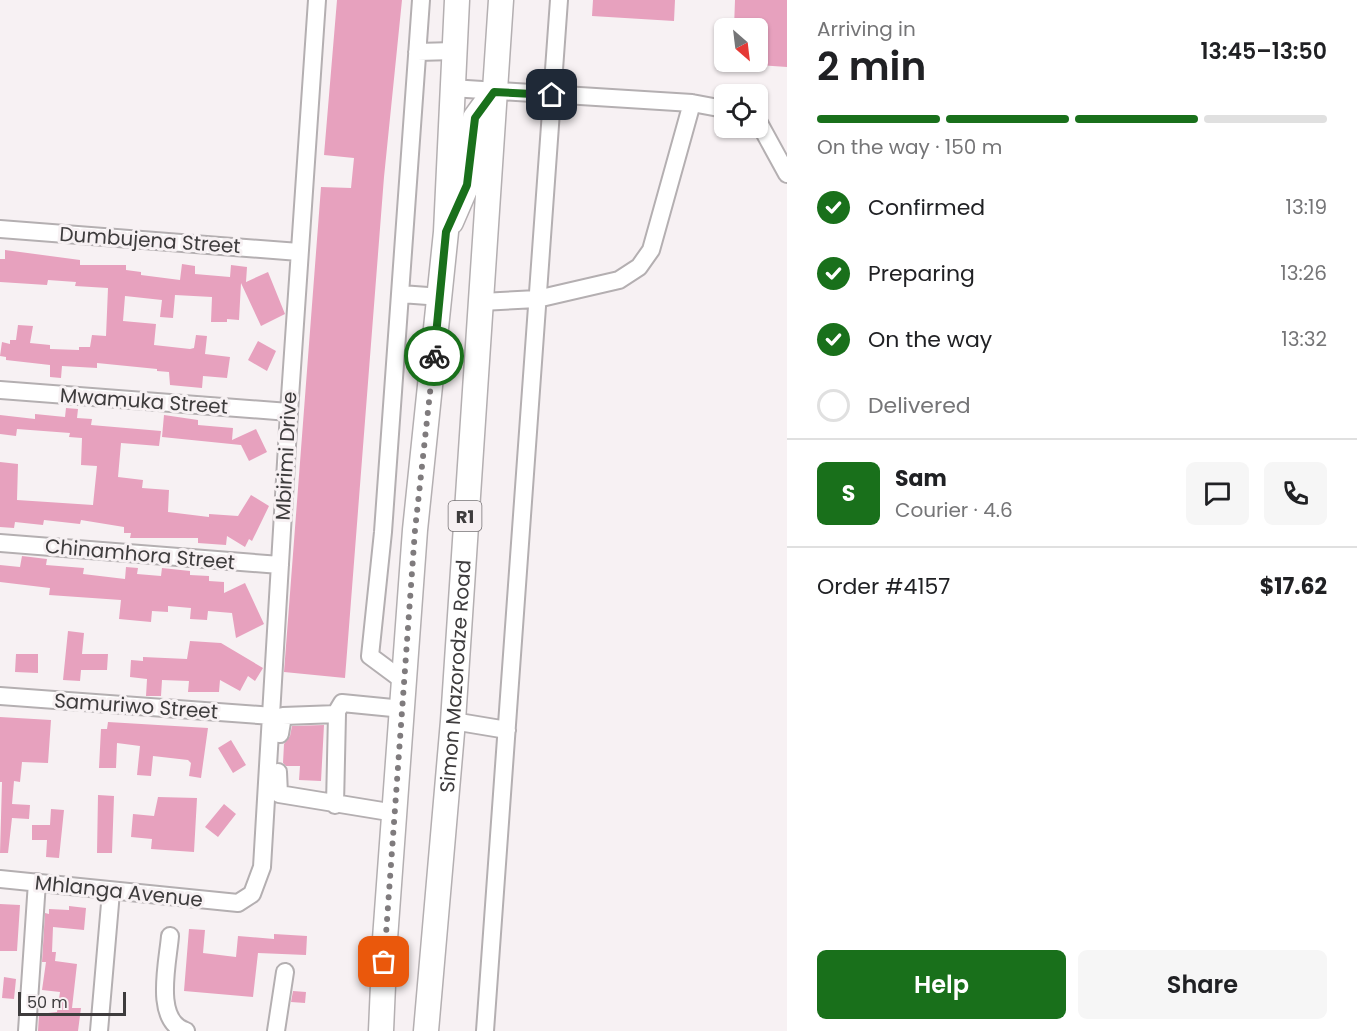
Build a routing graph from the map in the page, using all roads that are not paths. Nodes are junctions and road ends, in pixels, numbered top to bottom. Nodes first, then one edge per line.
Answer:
1 (317, 0) edge
2 (421, 0) edge
3 (457, 0) edge
4 (501, 0) edge
5 (560, 0) edge
6 (454, 51) junction
7 (417, 52) junction
8 (451, 87) junction
9 (494, 92) junction
10 (552, 95) junction
11 (693, 103) junction
12 (714, 107) edge
13 (767, 138) edge
14 (787, 174) edge
15 (0, 229) edge
16 (446, 232) junction
17 (299, 252) junction
18 (401, 294) junction
19 (441, 297) junction
20 (537, 299) junction
21 (481, 302) junction
22 (0, 390) edge
23 (289, 412) junction
24 (415, 530) junction
25 (383, 532) junction
26 (0, 543) edge
27 (280, 565) junction
28 (405, 682) junction
29 (0, 696) edge
30 (403, 709) junction
31 (336, 713) junction
32 (273, 716) junction
33 (453, 722) junction
34 (507, 730) junction
35 (335, 805) junction
36 (395, 813) junction
37 (0, 879) edge
38 (37, 882) junction
39 (111, 892) junction
40 (238, 903) joint
41 (170, 936) dead end
42 (285, 972) dead end
43 (27, 1031) edge
44 (99, 1031) edge
45 (186, 1031) edge
46 (276, 1031) edge
47 (381, 1031) edge
48 (426, 1031) edge
49 (485, 1031) edge

1 - 17 street, Mbirimi Drive
2 - 7 street
3 - 6 highway
4 - 9 highway, Simon Mazorodze Road / R1
5 - 10 street
6 - 7 street
6 - 8 highway
7 - 18 street
8 - 9 street
8 - 16 highway
9 - 10 street
9 - 16 highway
9 - 21 highway, Simon Mazorodze Road / R1
10 - 11 street
10 - 20 street
11 - 12 street
11 - 20 street
13 - 14 street
15 - 17 street, Dumbujena Street
16 - 19 highway
17 - 23 street, Mbirimi Drive
18 - 19 street
18 - 25 street
19 - 24 highway
20 - 21 street
20 - 34 street
21 - 33 highway, Simon Mazorodze Road / R1
22 - 23 street, Mwamuka Street
23 - 27 street, Mbirimi Drive
24 - 25 street
24 - 28 highway
25 - 28 street
26 - 27 street, Chinamhora Street
27 - 32 street, Mbirimi Drive
28 - 30 highway
29 - 32 street, Samuriwo Street
30 - 31 street
30 - 36 highway
31 - 35 street
31 - 35 street
32 - 40 street, Mbirimi Drive
33 - 34 street
33 - 48 highway, Simon Mazorodze Road / R1
34 - 49 street
35 - 36 street
36 - 47 highway
37 - 38 street, Mhlanga Avenue
38 - 39 street, Mhlanga Avenue
38 - 43 street
39 - 40 street, Mhlanga Avenue
39 - 44 street
41 - 45 street
42 - 46 street

